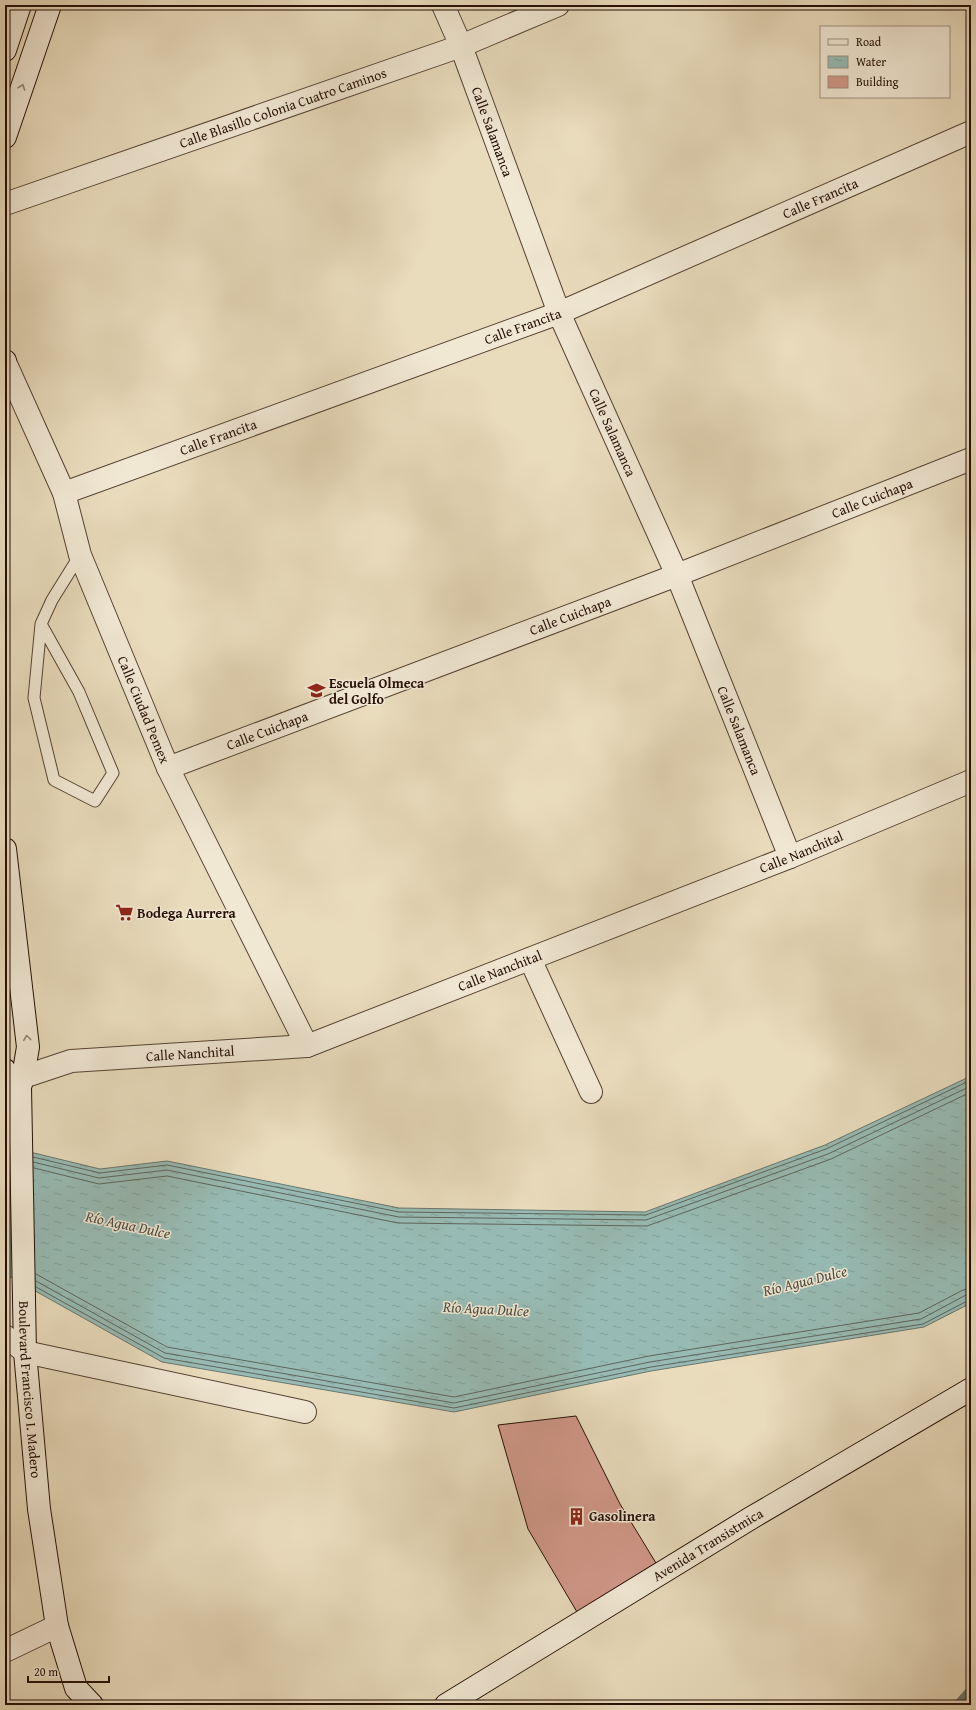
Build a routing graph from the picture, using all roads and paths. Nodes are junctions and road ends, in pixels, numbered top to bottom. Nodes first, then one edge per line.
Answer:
1 (20, 5) edge
2 (50, 5) edge
3 (444, 5) edge
4 (558, 5) edge
5 (461, 46) junction
6 (5, 50) edge
7 (971, 132) edge
8 (5, 137) edge
9 (5, 204) edge
10 (559, 313) junction
11 (5, 362) edge
12 (971, 459) edge
13 (64, 493) junction
14 (80, 555) junction
15 (677, 575) junction
16 (41, 624) junction
17 (168, 768) junction
18 (971, 780) edge
19 (5, 849) edge
20 (790, 857) junction
21 (530, 959) junction
22 (306, 1046) junction
23 (15, 1082) edge
24 (591, 1092) dead end
25 (5, 1336) edge
26 (25, 1352) junction
27 (971, 1389) edge
28 (306, 1412) dead end
29 (56, 1626) junction
30 (5, 1651) edge
31 (78, 1696) edge
32 (92, 1705) edge
33 (446, 1705) edge

1 - 6 street
8 -> 2 street
3 - 5 street, Calle Salamanca
4 - 5 street, Calle Blasillo Colonia Cuatro Caminos
5 - 9 street, Calle Blasillo Colonia Cuatro Caminos
5 - 10 street, Calle Salamanca
7 - 10 street, Calle Francita
10 - 13 street, Calle Francita
10 - 15 street, Calle Salamanca
11 - 13 street, Calle Ciudad Pemex
12 - 15 street, Calle Cuichapa
13 - 14 street, Calle Ciudad Pemex
14 - 16 lane
14 - 17 street, Calle Ciudad Pemex
15 - 17 street, Calle Cuichapa
15 - 20 street, Calle Salamanca
16 - 16 lane
17 - 22 street, Calle Ciudad Pemex
18 - 20 street, Calle Nanchital
23 -> 19 street, Boulevard Francisco I. Madero
20 - 21 street, Calle Nanchital
21 - 22 street, Calle Nanchital
21 - 24 street
22 - 23 street, Calle Nanchital
23 - 26 street, Boulevard Francisco I. Madero
25 - 26 street
26 - 28 street
26 - 29 street, Boulevard Francisco I. Madero
27 - 33 street, Avenida Transistmica
29 - 30 street
29 - 31 street, Boulevard Francisco I. Madero
31 - 32 street

